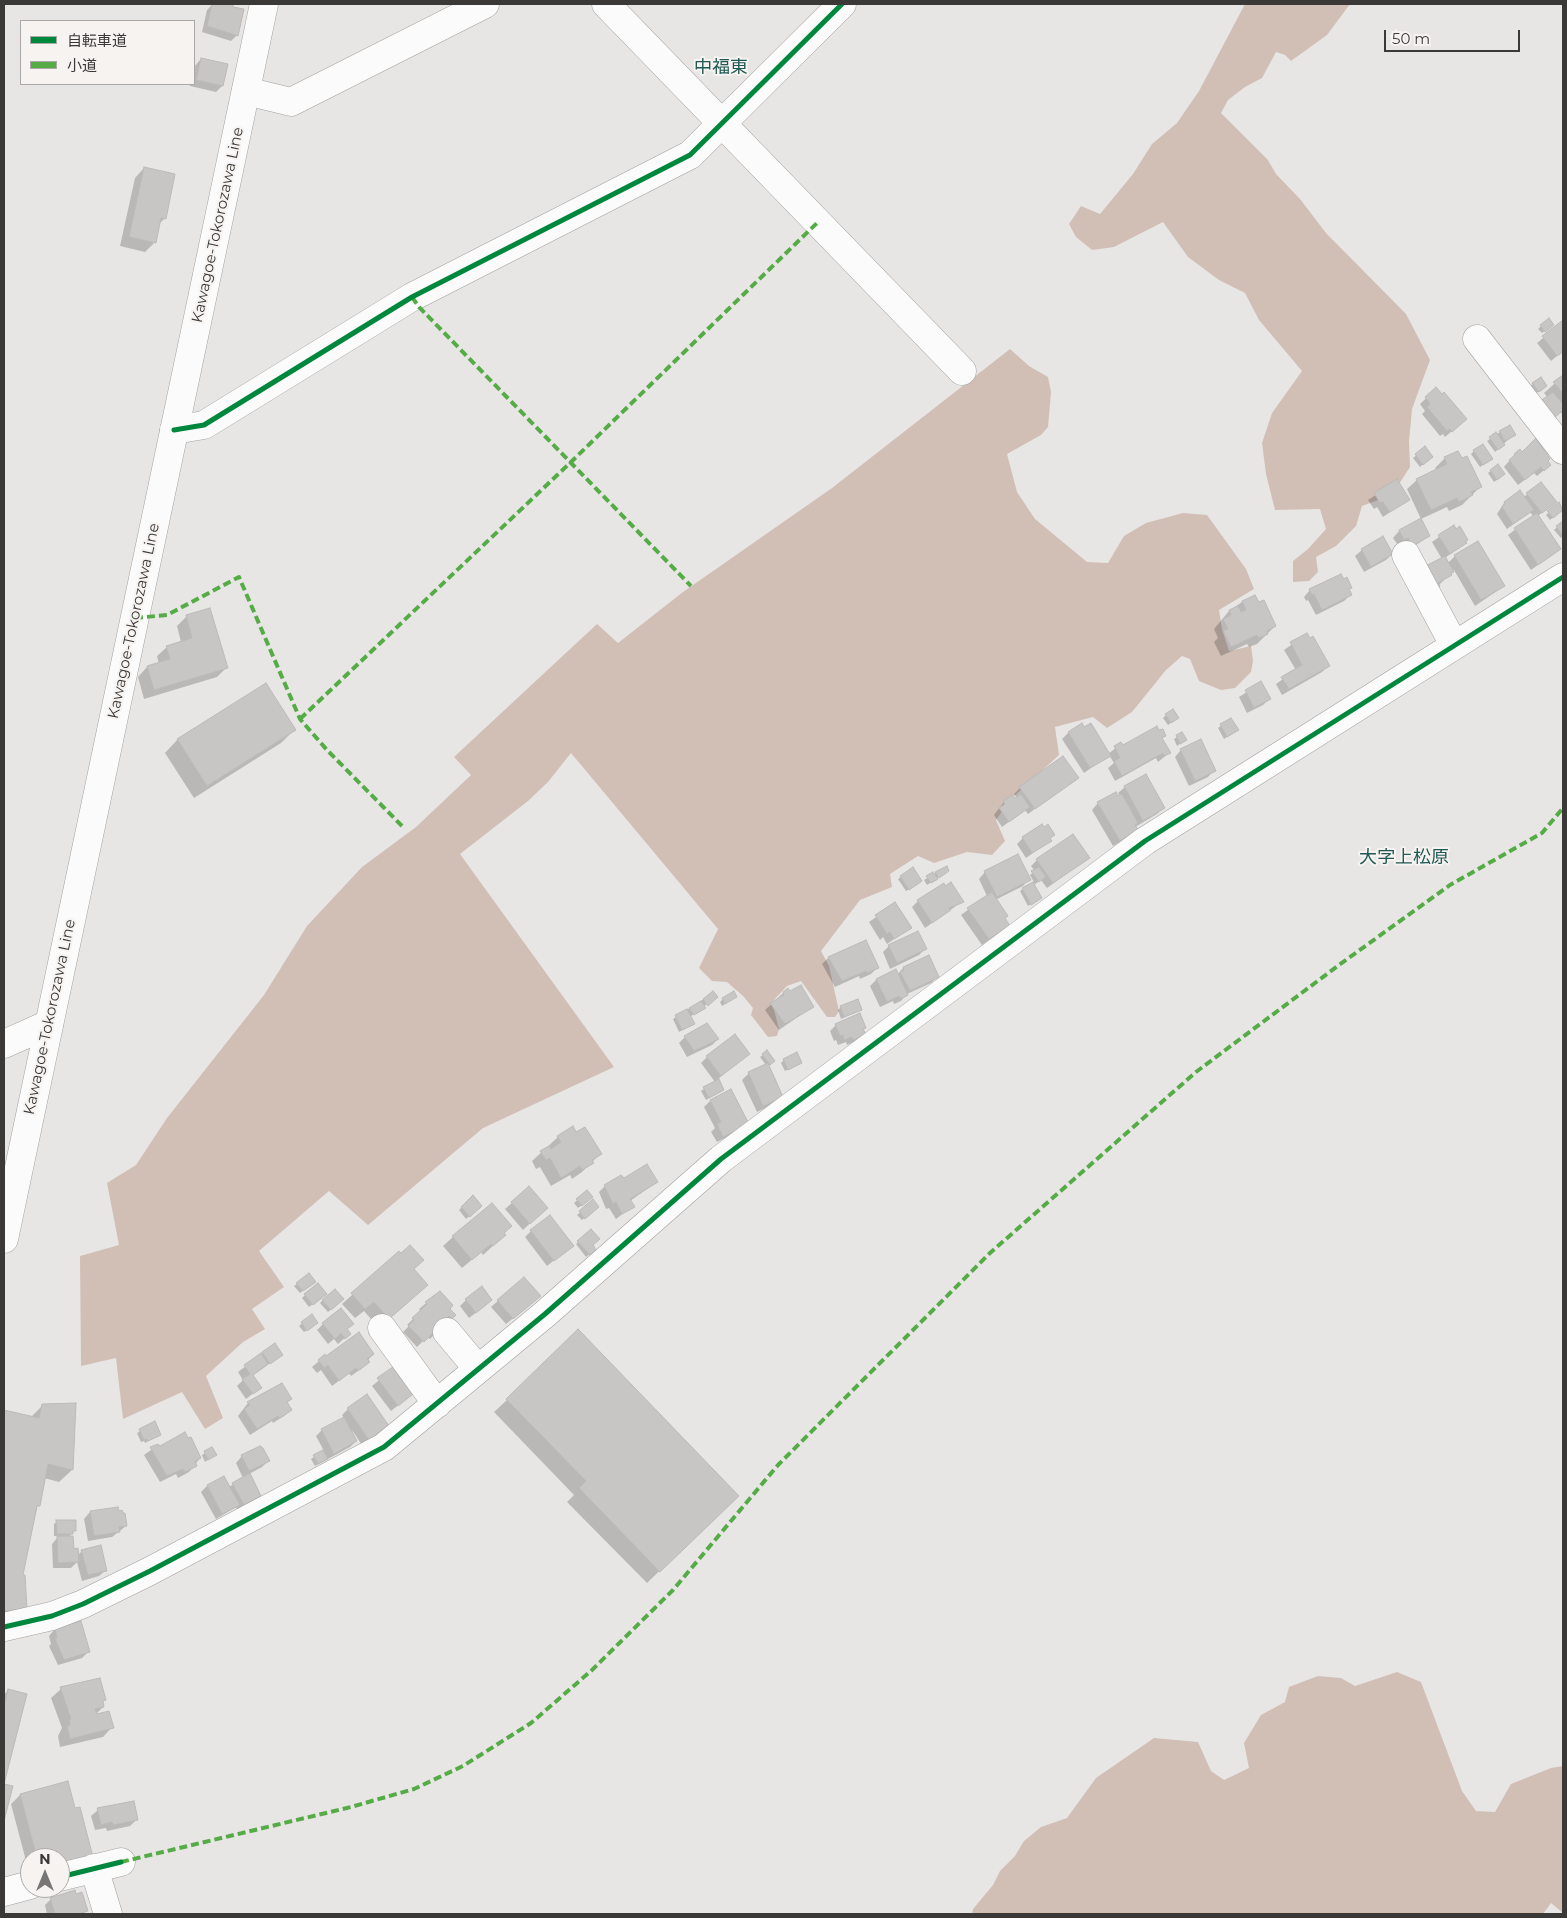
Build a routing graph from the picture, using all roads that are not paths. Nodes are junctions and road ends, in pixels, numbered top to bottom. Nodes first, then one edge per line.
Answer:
1 (264, 4) edge
2 (485, 4) edge
3 (606, 4) edge
4 (842, 4) edge
5 (246, 91) junction
6 (722, 123) junction
7 (1476, 339) dead end
8 (962, 371) dead end
9 (174, 430) junction
10 (1563, 450) edge
11 (1406, 555) dead end
12 (1563, 577) edge
13 (1454, 645) junction
14 (49, 1024) junction
15 (4, 1044) edge
16 (4, 1239) edge
17 (382, 1328) dead end
18 (447, 1332) dead end
19 (478, 1369) junction
20 (437, 1404) junction
21 (4, 1627) edge
22 (121, 1862) dead end
23 (94, 1868) junction
24 (70, 1874) edge
25 (20, 1888) edge
26 (4, 1892) edge
27 (108, 1914) edge

1 - 5 street, Kawagoe-Tokorozawa Line
2 - 5 street
3 - 6 street
4 - 6 street
5 - 9 street, Kawagoe-Tokorozawa Line
6 - 8 street
6 - 9 street
7 - 10 street
9 - 14 street, Kawagoe-Tokorozawa Line
11 - 13 street
12 - 13 street
13 - 19 street
14 - 15 street
14 - 16 street, Kawagoe-Tokorozawa Line
17 - 20 street
18 - 19 street
19 - 20 street
20 - 21 street
22 - 23 street
23 - 24 street
23 - 27 street
25 - 26 street

